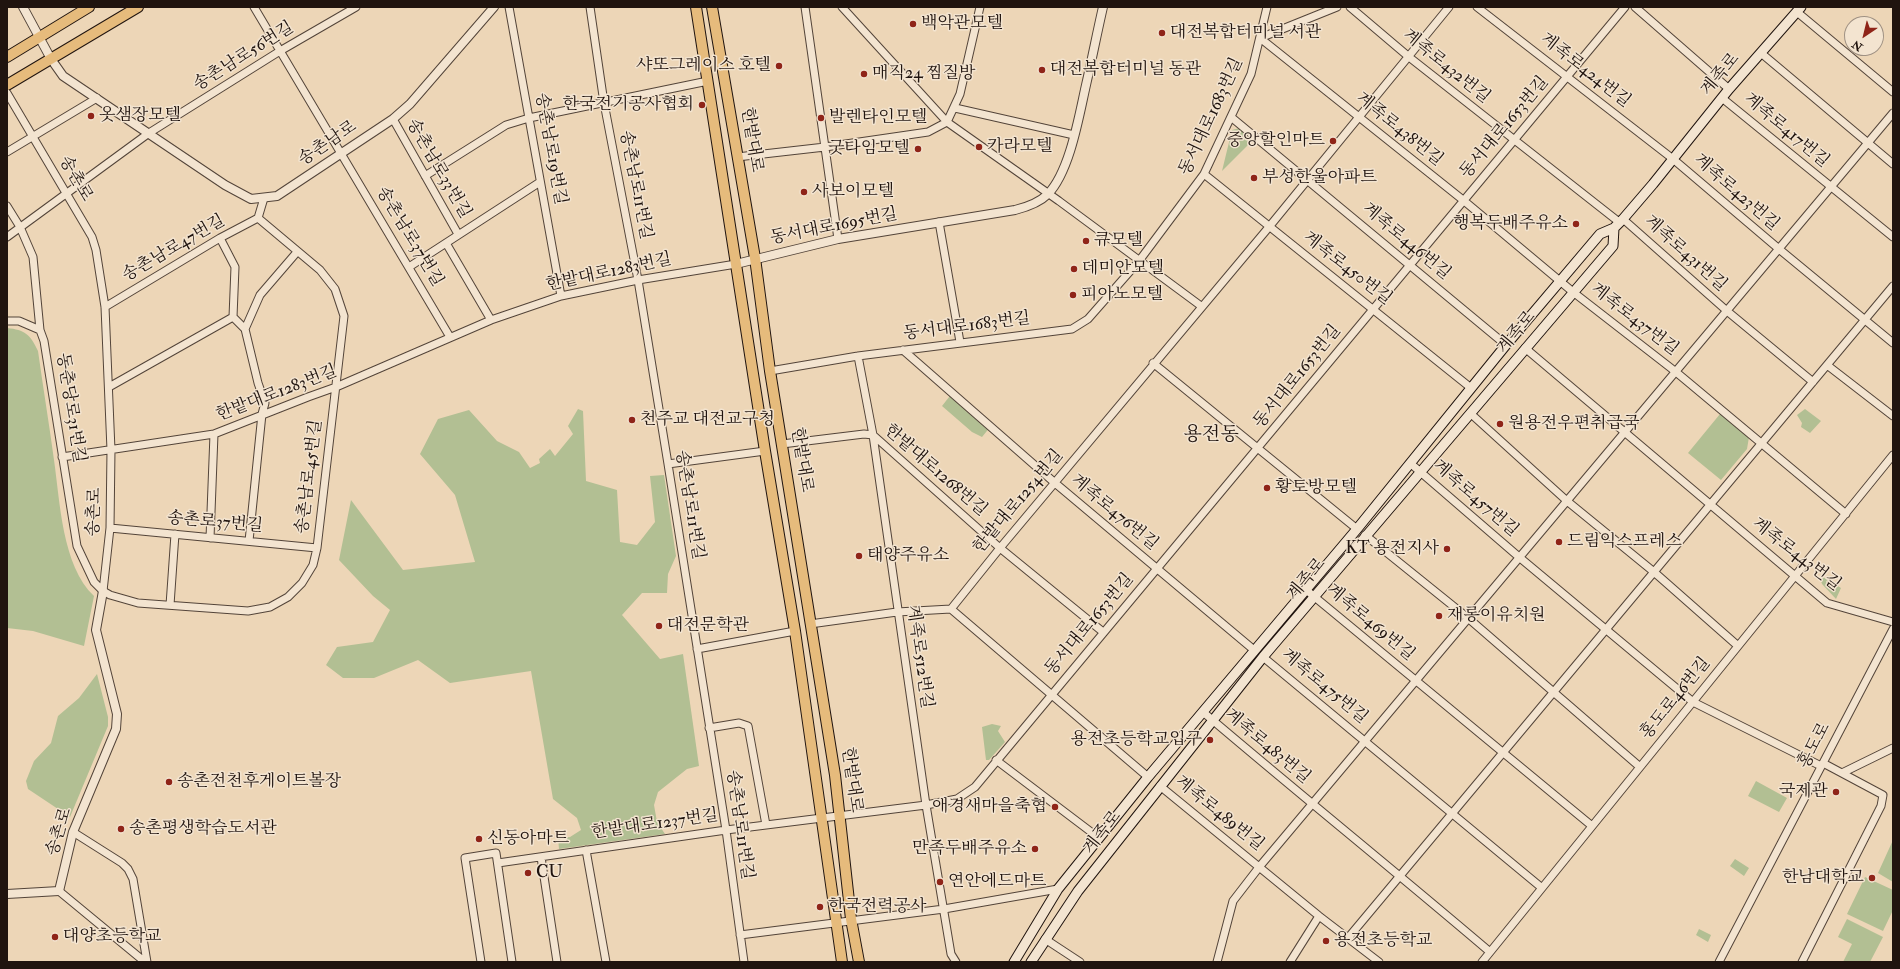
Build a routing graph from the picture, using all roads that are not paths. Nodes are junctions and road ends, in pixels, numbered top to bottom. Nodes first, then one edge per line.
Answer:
1 (23, 7) edge
2 (89, 7) edge
3 (138, 7) edge
4 (254, 7) edge
5 (356, 7) edge
6 (509, 7) edge
7 (590, 7) edge
8 (696, 7) edge
9 (712, 7) edge
10 (805, 7) edge
11 (842, 7) edge
12 (980, 7) edge
13 (1103, 7) edge
14 (1267, 7) edge
15 (1337, 7) edge
16 (1350, 7) edge
17 (1450, 7) edge
18 (1477, 7) edge
19 (1625, 7) edge
20 (1635, 7) edge
21 (493, 8) edge
22 (1799, 10) edge
23 (39, 38) junction
24 (1260, 38) junction
25 (280, 51) junction
26 (1760, 53) junction
27 (7, 57) edge
28 (1409, 57) junction
29 (51, 59) junction
30 (1568, 76) junction
31 (708, 81) junction
32 (7, 85) edge
33 (1729, 88) junction
34 (1893, 92) edge
35 (7, 93) edge
36 (97, 98) junction
37 (1722, 98) junction
38 (604, 102) junction
39 (955, 108) junction
40 (1893, 113) edge
41 (1231, 117) junction
42 (1359, 117) junction
43 (529, 118) junction
44 (393, 119) junction
45 (947, 122) junction
46 (149, 133) junction
47 (1074, 135) junction
48 (33, 136) junction
49 (1515, 141) junction
50 (1868, 143) junction
51 (825, 147) junction
52 (7, 152) edge
53 (341, 152) junction
54 (737, 157) junction
55 (1673, 159) junction
56 (1893, 164) edge
57 (1204, 174) junction
58 (425, 176) junction
59 (1307, 180) junction
60 (540, 182) junction
61 (1830, 188) junction
62 (66, 194) junction
63 (1048, 194) junction
64 (264, 198) junction
65 (1463, 200) junction
66 (7, 206) edge
67 (258, 218) junction
68 (939, 222) junction
69 (1619, 223) junction
70 (20, 227) junction
71 (1269, 227) junction
72 (458, 234) junction
73 (7, 237) edge
74 (1893, 237) edge
75 (220, 238) junction
76 (838, 239) junction
77 (446, 243) junction
78 (1779, 249) junction
79 (297, 252) junction
80 (755, 258) junction
81 (1139, 261) junction
82 (736, 264) junction
83 (1410, 264) junction
84 (409, 267) junction
85 (638, 280) junction
86 (1561, 281) junction
87 (1893, 286) edge
88 (1573, 292) junction
89 (561, 296) junction
90 (1201, 306) junction
91 (105, 307) junction
92 (1373, 308) junction
93 (1727, 311) junction
94 (233, 317) junction
95 (491, 320) junction
96 (1865, 320) junction
97 (7, 321) edge
98 (245, 329) junction
99 (40, 330) junction
100 (450, 337) junction
101 (960, 342) junction
102 (1893, 343) edge
103 (1506, 345) junction
104 (1525, 348) junction
105 (903, 350) junction
106 (858, 356) junction
107 (1153, 363) junction
108 (1827, 365) junction
109 (770, 370) junction
110 (1676, 372) junction
111 (1813, 382) junction
112 (109, 387) junction
113 (336, 388) junction
114 (1471, 388) junction
115 (1470, 413) junction
116 (262, 414) junction
117 (1893, 416) edge
118 (1624, 432) junction
119 (214, 434) junction
120 (873, 436) junction
121 (782, 444) junction
122 (1762, 444) junction
123 (1258, 448) junction
124 (111, 450) junction
125 (765, 451) junction
126 (1893, 455) edge
127 (62, 457) junction
128 (1410, 463) junction
129 (668, 464) junction
130 (1420, 472) junction
131 (1055, 483) junction
132 (1567, 501) junction
133 (1710, 506) junction
134 (1846, 514) junction
135 (110, 528) junction
136 (1357, 528) junction
137 (175, 534) junction
138 (1365, 535) junction
139 (210, 538) junction
140 (249, 541) junction
141 (317, 548) junction
142 (1000, 548) junction
143 (1520, 557) junction
144 (1156, 568) junction
145 (1654, 572) junction
146 (1795, 576) junction
147 (1305, 589) junction
148 (102, 591) junction
149 (1315, 597) junction
150 (170, 605) junction
151 (951, 609) junction
152 (897, 612) junction
153 (1468, 618) junction
154 (1893, 622) edge
155 (810, 624) junction
156 (1893, 629) edge
157 (1606, 630) junction
158 (795, 631) junction
159 (1103, 632) junction
160 (1738, 646) junction
161 (697, 649) junction
162 (1254, 650) junction
163 (1263, 657) junction
164 (1416, 681) junction
165 (1554, 692) junction
166 (1052, 694) junction
167 (1693, 702) junction
168 (1203, 712) junction
169 (1212, 720) junction
170 (710, 728) junction
171 (1365, 741) junction
172 (1893, 748) edge
173 (1503, 753) junction
174 (996, 760) junction
175 (1822, 765) junction
176 (1640, 767) junction
177 (1842, 773) junction
178 (1148, 777) junction
179 (1160, 786) junction
180 (1312, 804) junction
181 (926, 805) junction
182 (1451, 814) junction
183 (840, 815) junction
184 (822, 817) junction
185 (766, 825) junction
186 (1592, 826) junction
187 (726, 830) junction
188 (73, 832) junction
189 (1099, 838) junction
190 (586, 850) junction
191 (541, 857) junction
192 (498, 863) junction
193 (1260, 866) junction
194 (1400, 875) junction
195 (1542, 888) junction
196 (1058, 889) junction
197 (59, 891) junction
198 (7, 894) edge
199 (944, 908) junction
200 (1319, 916) junction
201 (851, 919) junction
202 (835, 922) junction
203 (740, 935) junction
204 (1348, 938) junction
205 (1045, 939) junction
206 (1490, 952) junction
207 (146, 962) edge
208 (481, 962) edge
209 (512, 962) edge
210 (557, 962) edge
211 (606, 962) edge
212 (744, 962) edge
213 (842, 962) edge
214 (859, 962) edge
215 (956, 962) edge
216 (1014, 962) edge
217 (1031, 962) edge
218 (1080, 962) edge
219 (1217, 962) edge
220 (1290, 962) edge
221 (1379, 962) edge
222 (1482, 962) edge
223 (1719, 962) edge
224 (1802, 962) edge

1 - 23 street, 송촌남로
2 - 23 main road
3 - 29 main road
4 - 25 street, 송촌남로37번길
5 - 25 street, 송촌남로56번길
6 - 43 street, 송촌남로19번길
7 - 38 street, 송촌남로11번길
8 - 31 main road, 한밭대로
9 - 54 main road, 한밭대로
10 - 51 street
11 - 45 street
12 - 39 street
13 - 47 street, 동서대로1695번길
14 - 24 street, 동서대로1683번길
15 - 24 street
16 - 28 street, 계족로432번길
17 - 28 street, 한밭대로1254번길
18 - 30 street, 계족로424번길
19 - 30 street, 동서대로1653번길
20 - 33 street
21 - 44 street, 송촌남로
22 - 26 main road, 계족로
22 - 34 street
23 - 27 main road
23 - 29 street, 송촌남로
24 - 41 street, 동서대로1683번길
24 - 42 street, 계족로438번길
25 - 46 street, 송촌남로56번길
25 - 53 street, 송촌남로37번길
26 - 33 main road, 계족로
26 - 50 street, 계족로
28 - 42 street, 한밭대로1254번길
28 - 49 street, 계족로432번길
29 - 32 main road
29 - 36 street, 송촌남로
30 - 49 street, 동서대로1653번길
30 - 55 street, 계족로424번길
31 - 38 street
31 - 82 main road, 한밭대로
33 - 37 main road, 계족로
35 - 48 street, 송촌로
36 - 46 street, 송촌남로
36 - 48 street
37 - 55 main road, 계족로
37 - 61 street, 계족로417번길
38 - 43 street
38 - 85 street, 송촌남로11번길
39 - 45 street
39 - 47 street
40 - 50 street
41 - 57 street, 동서대로1683번길
41 - 59 street, 계족로446번길
42 - 59 street, 한밭대로1254번길
42 - 65 street, 계족로438번길
43 - 58 street
43 - 60 street, 송촌남로19번길
44 - 53 street, 송촌남로
44 - 58 street, 송촌남로33번길
45 - 51 street
45 - 63 street
46 - 62 street
46 - 64 street, 송촌남로
47 - 63 street, 동서대로1695번길
48 - 52 street
48 - 62 street, 송촌로
49 - 65 street, 동서대로1653번길
49 - 69 street, 계족로432번길
50 - 56 street, 계족로
50 - 61 street
51 - 54 street
51 - 76 street
53 - 64 street, 송촌남로
53 - 84 street, 송촌남로37번길
54 - 80 main road, 한밭대로
55 - 69 main road, 계족로
55 - 78 street, 계족로423번길
57 - 71 street, 계족로450번길
57 - 81 street, 동서대로1683번길
58 - 72 street, 송촌남로33번길
59 - 71 street, 한밭대로1254번길
59 - 83 street, 계족로446번길
60 - 72 street, 송촌남로33번길
60 - 89 street, 송촌남로19번길
61 - 74 street, 계족로417번길
61 - 78 street, 계족로417번길
62 - 70 street
62 - 91 street, 송촌로
63 - 68 street, 동서대로1695번길
63 - 81 street
64 - 67 street
65 - 83 street, 동서대로1653번길
65 - 86 street, 계족로438번길
66 - 70 street, 동춘당로31번길
67 - 75 street, 송촌남로47번길
67 - 79 street, 송촌남로45번길
68 - 76 street, 동서대로1695번길
68 - 101 street
69 - 86 main road, 계족로
69 - 88 main road, 계족로
69 - 93 street, 계족로431번길
70 - 73 street
70 - 99 street, 동춘당로31번길
71 - 90 street, 한밭대로1254번길
71 - 92 street, 계족로450번길
72 - 77 street, 송촌남로33번길
75 - 91 street, 송촌남로47번길
75 - 94 street
76 - 80 street, 동서대로1695번길
77 - 84 street, 송촌남로33번길
77 - 95 street
78 - 93 street, 계족로423번길
78 - 96 street, 계족로423번길
79 - 98 street
79 - 113 street, 송촌남로45번길
80 - 82 street, 동서대로1695번길
80 - 109 main road, 한밭대로
81 - 90 street
81 - 101 street, 동서대로1683번길
82 - 85 street, 한밭대로1283번길
82 - 125 main road, 한밭대로
83 - 92 street, 동서대로1653번길
83 - 103 street, 계족로446번길
84 - 100 street, 송촌남로37번길
85 - 89 street, 한밭대로1283번길
85 - 129 street, 송촌남로11번길
86 - 88 street, 계족로438번길
86 - 103 main road, 계족로
87 - 96 street
88 - 104 main road, 계족로
88 - 110 street, 계족로437번길
89 - 95 street, 한밭대로1283번길
90 - 107 street, 한밭대로1254번길
91 - 112 street, 송촌로
92 - 114 street, 계족로450번길
92 - 123 street, 동서대로1653번길
93 - 110 street, 계족로431번길
93 - 111 street, 계족로431번길
94 - 98 street
94 - 112 street
95 - 100 street, 한밭대로1283번길
96 - 102 street, 계족로423번길
96 - 108 street
97 - 99 street
98 - 116 street
99 - 127 street, 동춘당로31번길
100 - 113 street, 한밭대로1283번길
101 - 105 street, 동서대로1683번길
103 - 114 main road, 계족로
104 - 115 main road, 계족로
104 - 118 street, 계족로443번길
105 - 106 street, 동서대로1683번길
105 - 131 street, 계족로476번길
106 - 109 street, 동서대로1683번길
106 - 120 street, 계족로512번길
107 - 123 street
107 - 131 street, 한밭대로1254번길
108 - 111 street
108 - 117 street
109 - 121 main road, 한밭대로
110 - 118 street, 계족로437번길
110 - 122 street, 계족로437번길
111 - 122 street
112 - 124 street, 송촌로
113 - 116 street, 한밭대로1283번길
113 - 141 street, 송촌남로45번길
114 - 128 main road, 계족로
115 - 130 main road, 계족로
115 - 132 street
116 - 119 street, 한밭대로1283번길
116 - 140 street
118 - 132 street
118 - 133 street, 계족로443번길
119 - 124 street, 한밭대로1283번길
119 - 139 street
120 - 121 street, 한밭대로1268번길
120 - 142 street, 한밭대로1268번길
120 - 152 street, 계족로512번길
121 - 155 main road, 한밭대로
122 - 133 street
122 - 134 street, 계족로437번길
123 - 136 street
123 - 144 street, 동서대로1653번길
124 - 127 street, 한밭대로1283번길
124 - 135 street, 송촌로
125 - 129 street
125 - 158 main road, 한밭대로
126 - 134 street, 홍도로46번길
127 - 148 street, 동춘당로31번길
128 - 130 street, 계족로457번길
128 - 136 main road, 계족로
129 - 161 street, 송촌남로11번길
130 - 138 main road, 계족로
130 - 143 street, 계족로457번길
131 - 142 street, 한밭대로1254번길
131 - 144 street, 계족로476번길
132 - 143 street
132 - 145 street
133 - 145 street
133 - 146 street, 계족로443번길
134 - 146 street, 홍도로46번길
135 - 137 street, 송촌로37번길
135 - 148 street, 송촌로
136 - 147 main road, 계족로
137 - 139 street, 송촌로37번길
137 - 150 street
138 - 149 main road, 계족로
138 - 153 street
139 - 140 street, 송촌로37번길
140 - 141 street, 송촌로37번길
141 - 150 street, 송촌남로45번길
142 - 151 street, 한밭대로1254번길
142 - 159 street, 한밭대로1268번길
143 - 153 street, 계족로457번길
143 - 157 street, 계족로457번길
144 - 159 street, 동서대로1653번길
144 - 162 street, 계족로476번길
145 - 157 street
145 - 160 street
146 - 154 street, 계족로443번길
146 - 160 street, 홍도로46번길
147 - 149 street, 계족로469번길
147 - 162 main road, 계족로
148 - 150 street, 송촌남로45번길
148 - 188 street, 송촌로
149 - 163 main road, 계족로
149 - 164 street, 계족로469번길
151 - 152 street
151 - 166 street, 계족로489번길
152 - 155 street
152 - 181 street, 계족로512번길
153 - 164 street, 계족로457번길
153 - 165 street
155 - 183 main road, 한밭대로
156 - 175 street, 홍도로
157 - 165 street
157 - 167 street, 계족로457번길
158 - 161 street
158 - 184 main road, 한밭대로
159 - 166 street, 동서대로1653번길
160 - 167 street, 홍도로46번길
161 - 170 street, 송촌남로11번길
162 - 168 main road, 계족로
163 - 169 main road, 계족로
163 - 171 street, 계족로475번길
164 - 171 street, 계족로469번길
164 - 173 street, 계족로469번길
165 - 173 street
165 - 176 street
166 - 174 street, 동서대로1653번길
166 - 178 street, 계족로489번길
167 - 175 street, 계족로457번길
167 - 176 street, 홍도로46번길
168 - 169 street, 계족로483번길
168 - 178 main road, 계족로
169 - 179 main road, 계족로
169 - 180 street, 계족로483번길
170 - 185 street
170 - 187 street, 송촌남로11번길
171 - 180 street, 계족로475번길
171 - 182 street, 계족로475번길
172 - 177 street
173 - 182 street
173 - 186 street, 계족로469번길
174 - 181 street, 동서대로1653번길
174 - 189 street, 계족로
175 - 177 street, 계족로457번길
175 - 223 street, 홍도로
176 - 186 street, 홍도로46번길
177 - 224 street, 계족로457번길
178 - 189 main road, 계족로
179 - 193 street, 계족로489번길
179 - 205 main road, 계족로
180 - 193 street, 계족로483번길
180 - 194 street, 계족로483번길
181 - 183 street, 동서대로1653번길
181 - 199 street, 계족로512번길
182 - 194 street
182 - 195 street, 계족로475번길
183 - 184 street, 한밭대로1237번길
183 - 201 main road, 한밭대로
184 - 185 street, 한밭대로1237번길
184 - 202 main road, 한밭대로
185 - 187 street, 한밭대로1237번길
186 - 195 street, 홍도로46번길
187 - 190 street, 한밭대로1237번길
187 - 203 street, 송촌남로11번길
188 - 197 street, 송촌로
188 - 207 street
189 - 196 main road, 계족로
190 - 191 street, 한밭대로1237번길
190 - 211 street
191 - 192 street, 한밭대로1237번길
191 - 210 street
192 - 208 street
192 - 209 street
193 - 200 street, 계족로489번길
193 - 219 street, 계족로489번길
194 - 204 street
194 - 206 street, 계족로483번길
195 - 206 street, 홍도로46번길
196 - 199 street
196 - 216 main road, 계족로
197 - 198 street
197 - 207 street
199 - 201 street
199 - 215 street, 계족로512번길
200 - 204 street, 계족로489번길
200 - 220 street
201 - 202 street
201 - 214 main road, 한밭대로
202 - 203 street
202 - 213 main road, 한밭대로
203 - 212 street, 송촌남로11번길
204 - 221 street, 계족로489번길
205 - 217 main road, 계족로
205 - 218 street
206 - 222 street, 홍도로46번길

